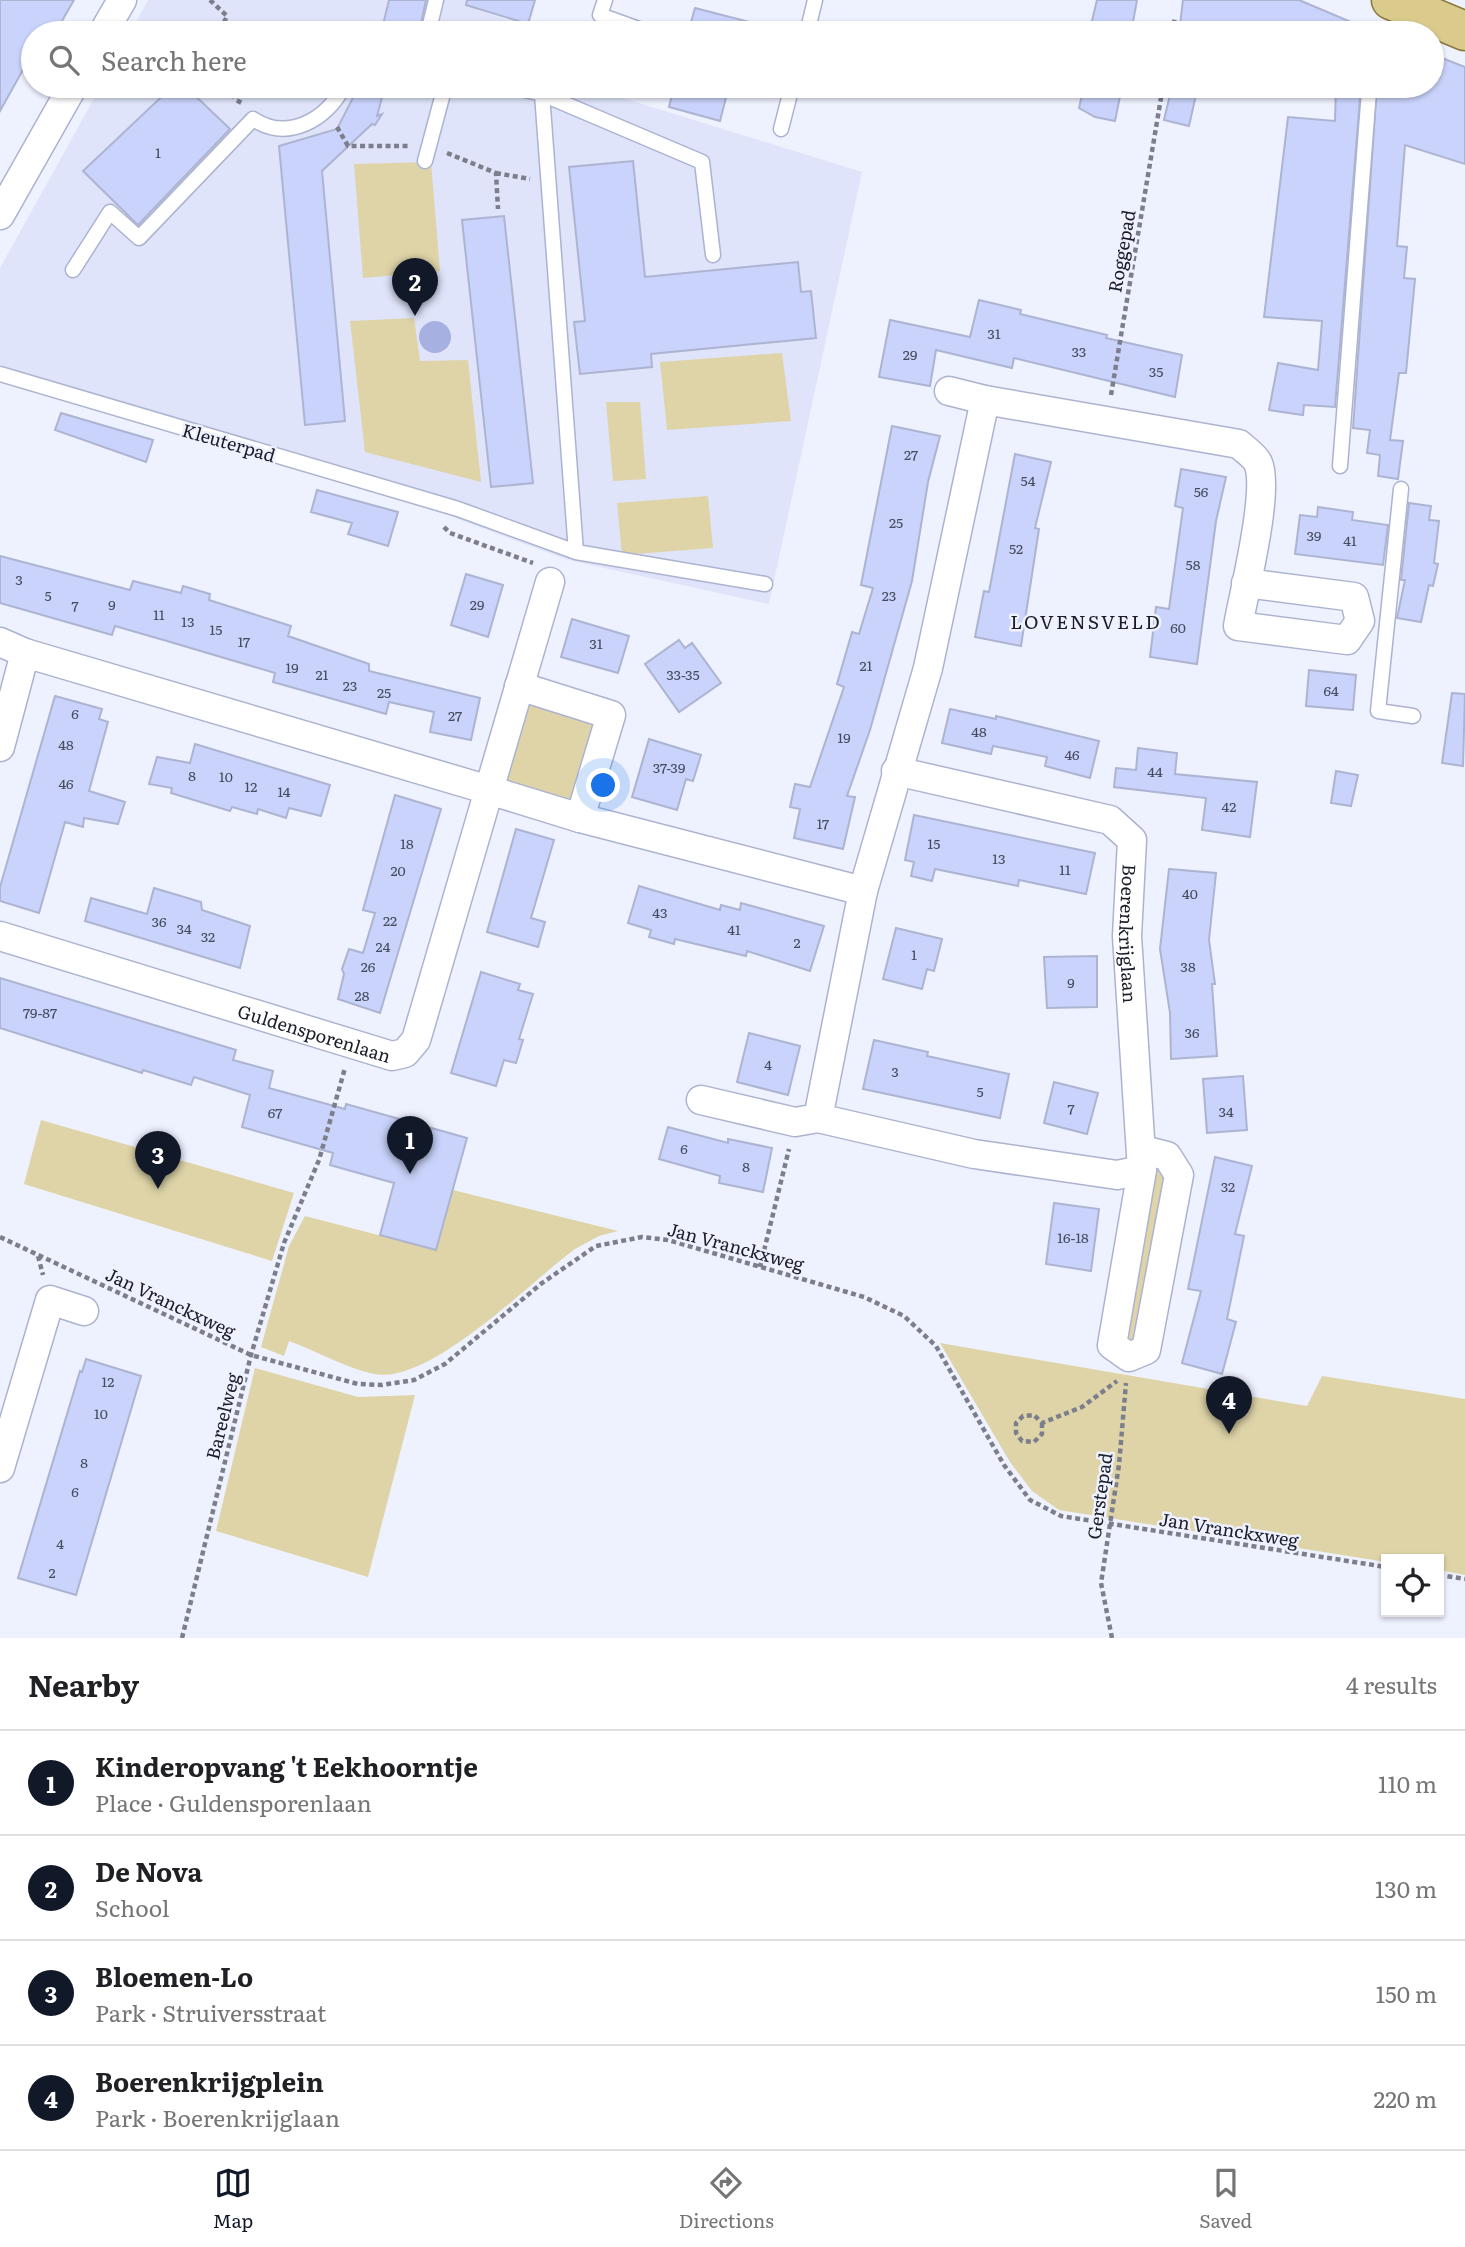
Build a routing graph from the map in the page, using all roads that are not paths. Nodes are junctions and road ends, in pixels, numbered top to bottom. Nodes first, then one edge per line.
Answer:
1 (122, 0) edge
2 (436, 0) edge
3 (605, 0) edge
4 (816, 0) edge
5 (1391, 0) edge
6 (110, 21) edge
7 (431, 21) edge
8 (617, 21) edge
9 (810, 21) edge
10 (1441, 21) edge
11 (1444, 22) edge
12 (1465, 31) edge
13 (66, 98) edge
14 (336, 98) edge
15 (442, 98) edge
16 (542, 98) edge
17 (551, 98) edge
18 (789, 98) edge
19 (1368, 98) edge
20 (781, 129) dead end
21 (425, 160) dead end
22 (0, 215) edge
23 (713, 255) dead end
24 (74, 270) dead end
25 (0, 374) edge
26 (949, 391) dead end
27 (985, 400) junction
28 (1340, 466) dead end
29 (1401, 489) dead end
30 (576, 552) junction
31 (551, 582) dead end
32 (1246, 583) junction
33 (765, 584) dead end
34 (1373, 623) junction
35 (12, 647) edge
36 (519, 686) junction
37 (1413, 716) dead end
38 (0, 747) edge
39 (896, 771) junction
40 (489, 790) junction
41 (580, 818) junction
42 (863, 891) junction
43 (0, 936) edge
44 (701, 1100) dead end
45 (806, 1120) junction
46 (1135, 1172) junction
47 (84, 1311) dead end
48 (0, 1468) edge

1 - 6 street
2 - 7 lane
3 - 8 lane
4 - 9 lane
5 - 10 main road
11 - 12 main road
13 - 22 street
14 - 24 lane
15 - 21 lane
16 - 30 lane
17 - 23 lane
18 - 20 lane
19 - 28 lane
25 - 30 lane, Kleuterpad
26 - 27 street
27 - 32 street
27 - 39 street
29 - 34 lane
30 - 33 lane, Kleuterpad
31 - 36 street, Guldensporenlaan
32 - 34 street
32 - 34 street
34 - 37 lane
35 - 38 street
35 - 40 street
36 - 40 street, Guldensporenlaan
36 - 41 street
39 - 42 street
39 - 46 street, Boerenkrijglaan
40 - 41 street
40 - 43 street, Guldensporenlaan
41 - 42 street
42 - 45 street
44 - 45 street
45 - 46 street
46 - 46 street, Boerenkrijglaan
47 - 48 street

